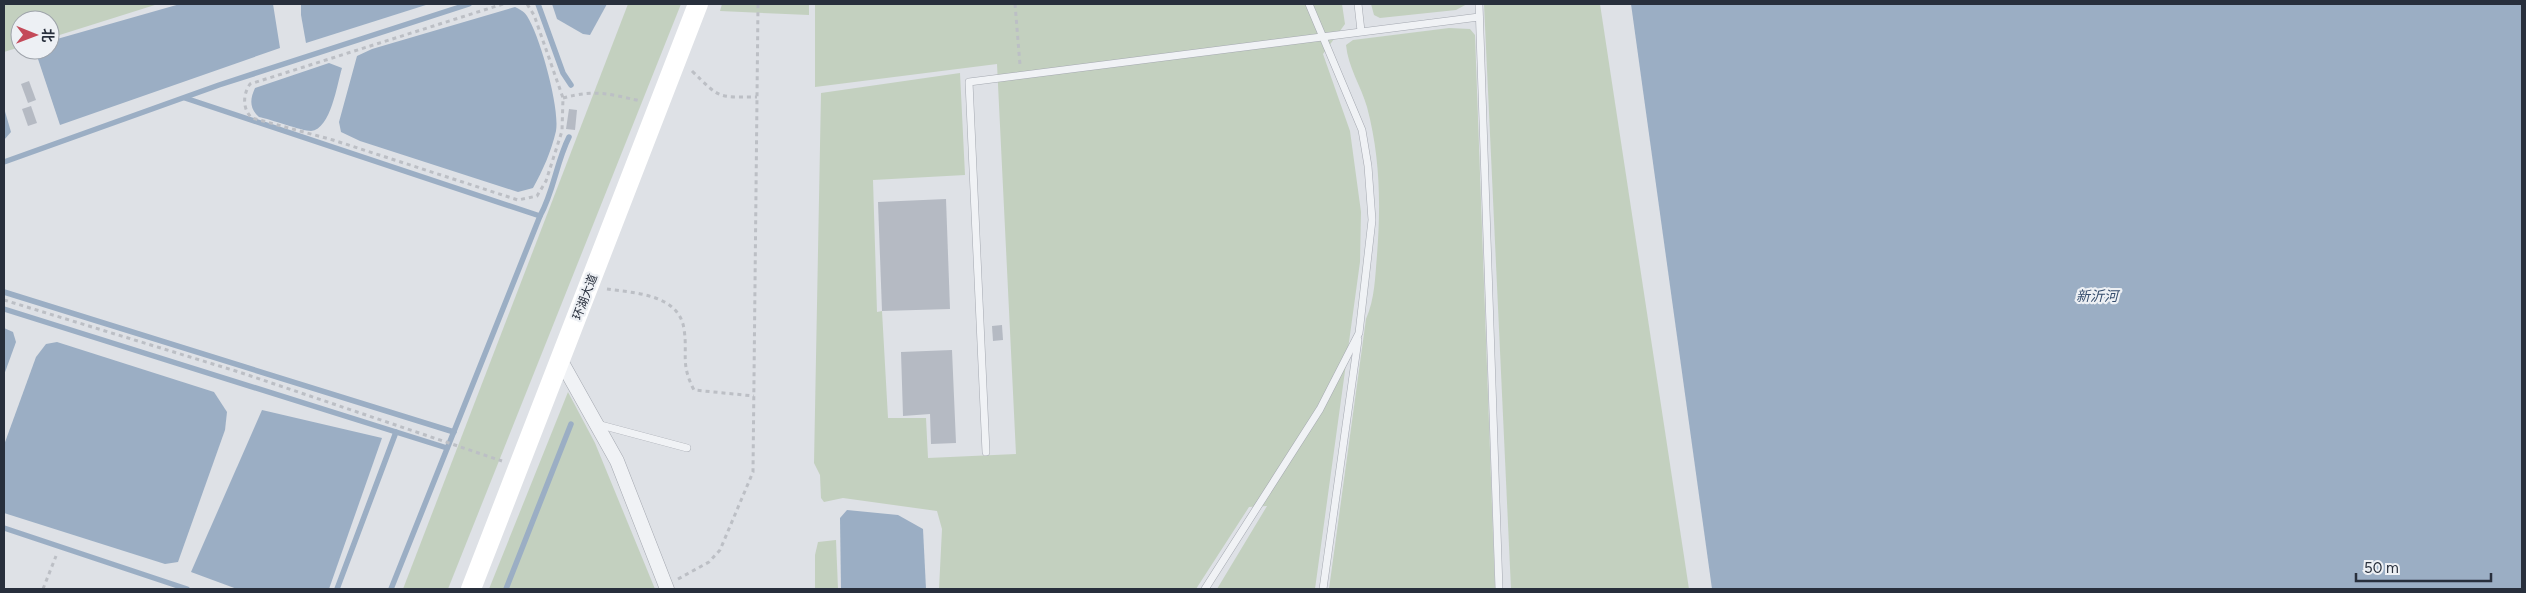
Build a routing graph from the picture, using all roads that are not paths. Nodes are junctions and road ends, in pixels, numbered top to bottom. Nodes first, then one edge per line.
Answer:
1 (698, 4) edge
2 (1309, 4) edge
3 (1358, 4) edge
4 (1479, 4) edge
5 (1480, 17) junction
6 (1361, 31) junction
7 (1323, 36) junction
8 (1359, 333) junction
9 (561, 360) junction
10 (596, 424) junction
11 (688, 448) dead end
12 (986, 452) dead end
13 (666, 588) edge
14 (471, 589) edge
15 (1204, 589) edge
16 (1323, 589) edge
17 (1499, 589) edge

1 - 9 main road, 环湖大道
2 - 7 lane
3 - 6 lane
4 - 5 lane
5 - 6 lane
5 - 17 lane
6 - 7 lane
7 - 8 lane
7 - 12 lane
8 - 15 lane
8 - 16 lane
9 - 10 street
9 - 14 main road, 环湖大道
10 - 11 lane
10 - 13 street

